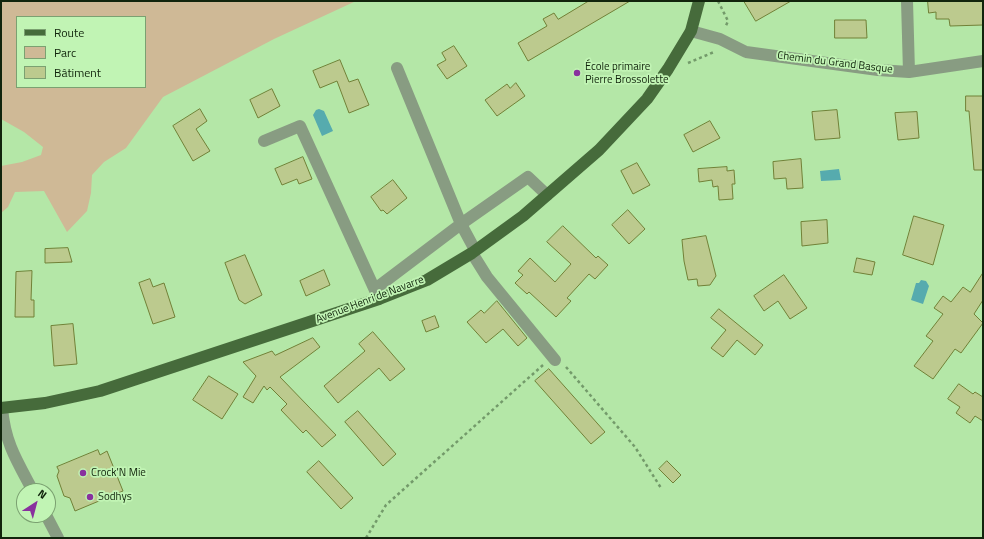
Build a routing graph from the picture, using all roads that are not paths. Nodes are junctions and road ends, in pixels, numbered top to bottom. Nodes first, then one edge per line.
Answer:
1 (699, 1) edge
2 (908, 1) edge
3 (690, 31) junction
4 (983, 61) edge
5 (397, 68) dead end
6 (909, 72) junction
7 (264, 141) dead end
8 (547, 195) junction
9 (461, 224) junction
10 (474, 252) junction
11 (377, 294) junction
12 (555, 360) road end
13 (1, 408) edge
14 (29, 483) edge
15 (50, 523) edge
16 (58, 538) edge

1 - 3 main road, Avenue Henri de Navarre
2 - 6 street
3 - 6 street, Chemin du Grand Basque
3 - 8 main road, Avenue Henri de Navarre
4 - 6 street, Chemin du Grand Basque
5 - 9 street
7 - 11 street
8 - 9 street
8 - 10 main road, Avenue Henri de Navarre
9 - 10 street
9 - 11 street
10 - 11 main road, Avenue Henri de Navarre
10 - 12 street
11 - 13 main road, Avenue Henri de Navarre
13 - 14 street
15 - 16 street

